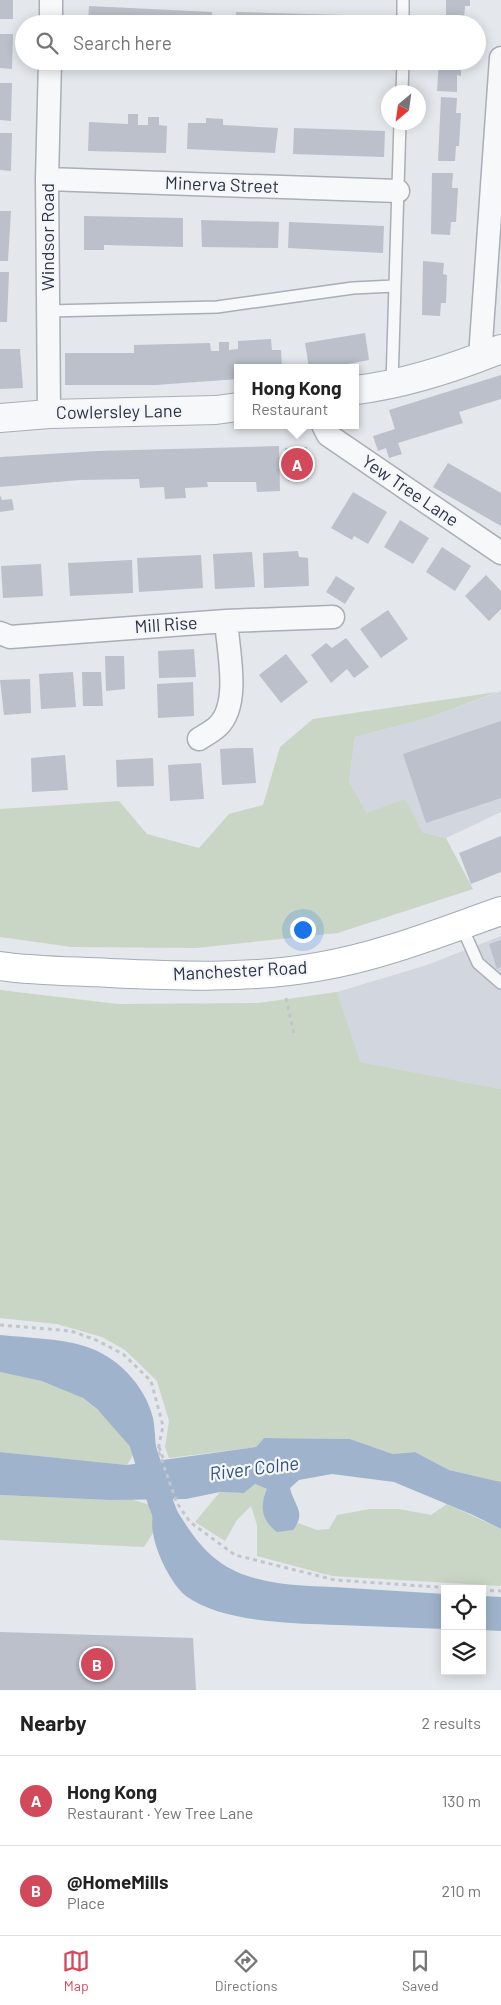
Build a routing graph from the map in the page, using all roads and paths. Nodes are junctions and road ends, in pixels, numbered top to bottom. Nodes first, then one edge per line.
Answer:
1 (51, 0) edge
2 (403, 0) edge
3 (51, 15) edge
4 (403, 15) edge
5 (501, 58) edge
6 (50, 70) edge
7 (403, 70) edge
8 (402, 85) edge
9 (400, 130) edge
10 (47, 179) junction
11 (398, 191) junction
12 (394, 286) junction
13 (48, 311) junction
14 (491, 353) edge
15 (392, 386) junction
16 (359, 390) edge
17 (234, 408) edge
18 (48, 414) junction
19 (0, 418) edge
20 (325, 429) edge
21 (501, 553) edge
22 (333, 617) dead end
23 (226, 621) junction
24 (0, 633) edge
25 (198, 739) dead end
26 (501, 912) edge
27 (461, 925) junction
28 (0, 966) edge
29 (501, 983) edge
30 (0, 1325) edge
31 (159, 1448) junction
32 (164, 1458) dead end
33 (441, 1587) edge
34 (486, 1590) edge
35 (501, 1591) edge

1 - 3 street
2 - 4 lane
5 - 14 street
6 - 10 street, Windsor Road
7 - 8 lane
9 - 11 lane
10 - 11 street, Minerva Street
10 - 13 street, Windsor Road
11 - 12 lane
12 - 13 lane
12 - 15 lane
13 - 18 street, Windsor Road
14 - 15 street
15 - 16 street
17 - 18 street, Cowlersley Lane
18 - 19 street, Cowlersley Lane
20 - 21 street, Yew Tree Lane
22 - 23 street, Mill Rise
23 - 24 street, Mill Rise
23 - 25 street
26 - 27 main road, Manchester Road
27 - 28 main road, Manchester Road
27 - 29 lane
30 - 31 path
31 - 32 path
31 - 33 path
34 - 35 path

